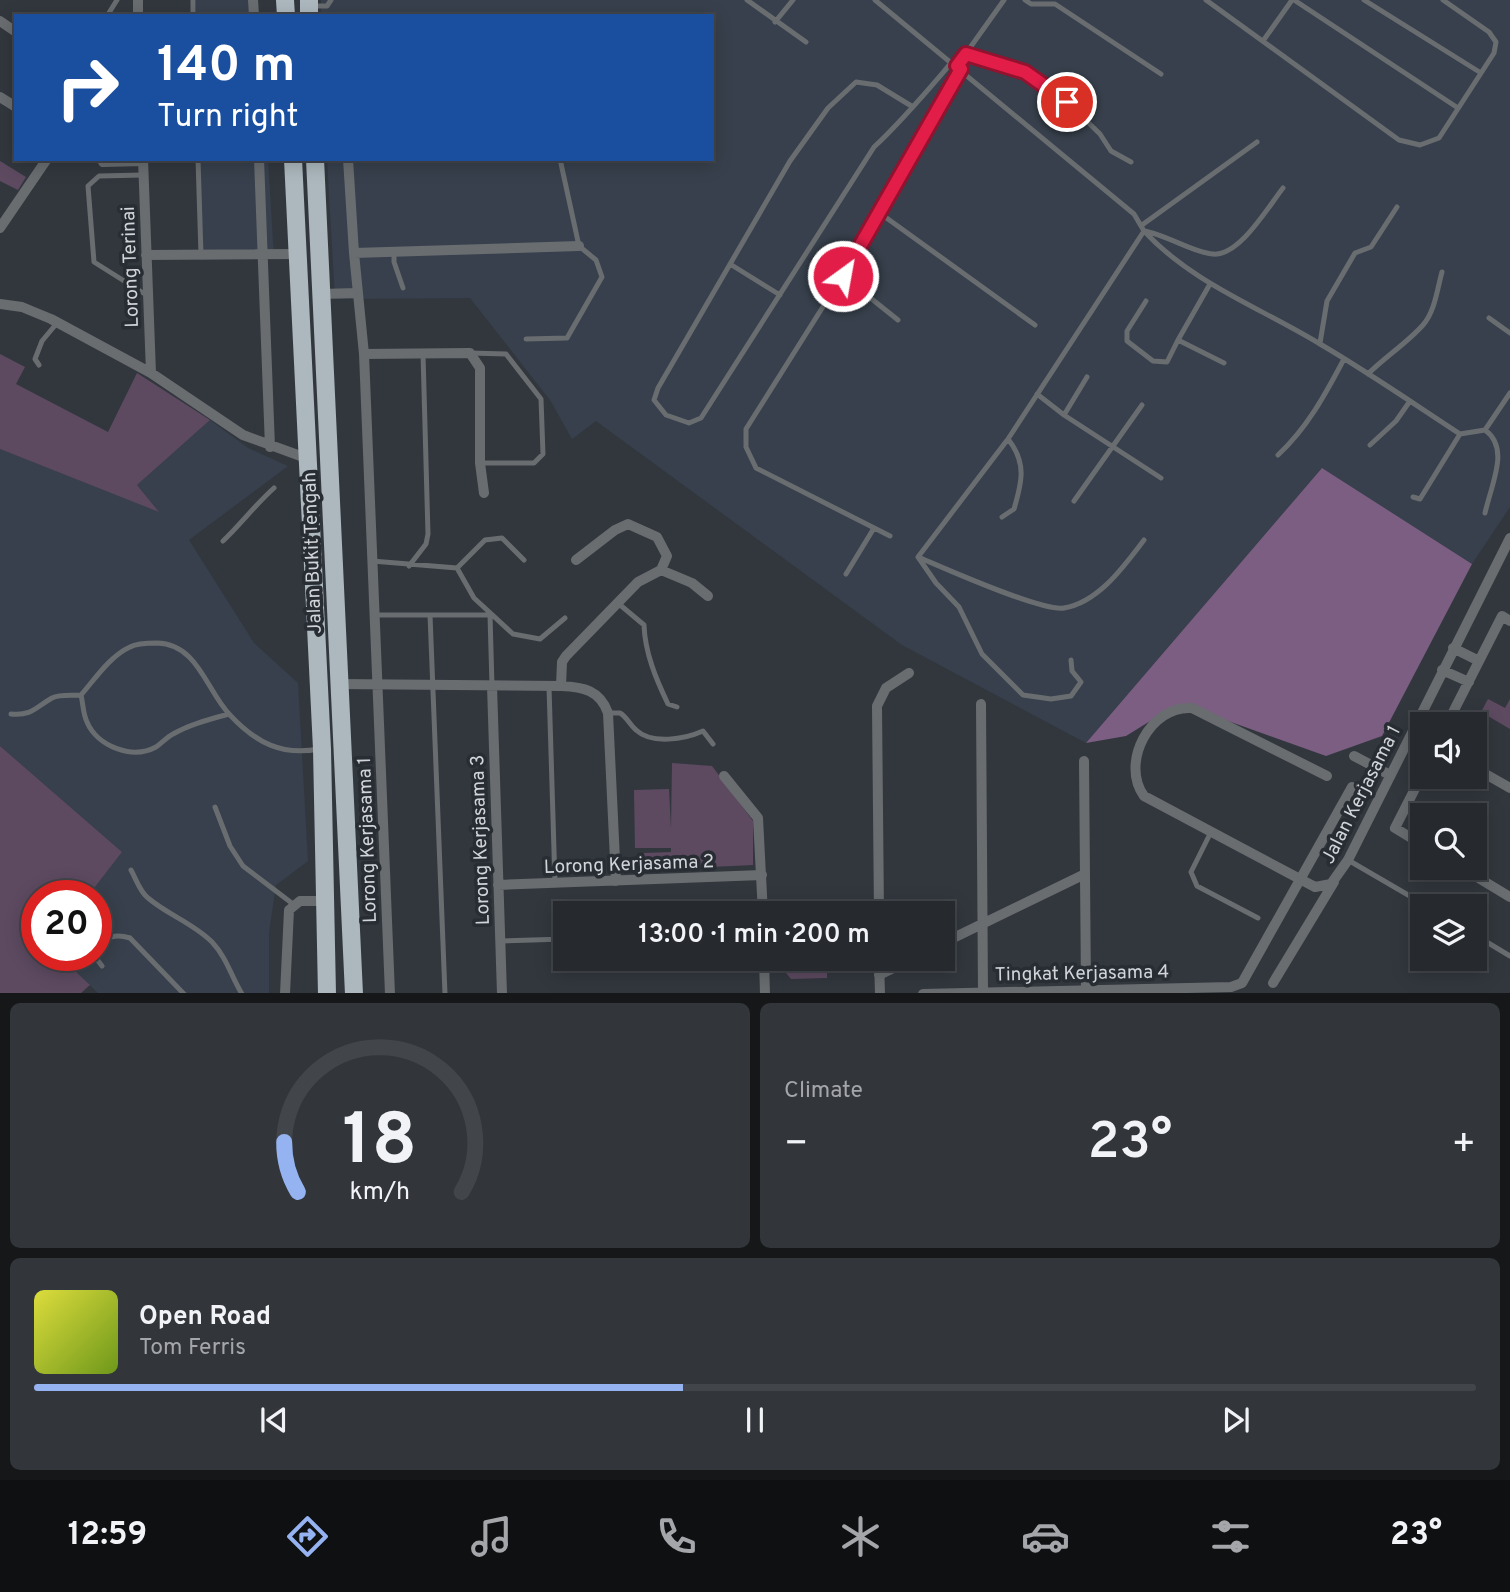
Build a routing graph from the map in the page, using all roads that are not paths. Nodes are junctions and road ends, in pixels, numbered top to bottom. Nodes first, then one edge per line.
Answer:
1 (331, 0) edge
2 (747, 0) edge
3 (793, 0) edge
4 (1004, 0) edge
5 (1026, 0) edge
6 (1206, 0) edge
7 (1293, 0) edge
8 (1364, 0) edge
9 (1443, 0) edge
10 (878, 1) edge
11 (309, 7) edge
12 (775, 22) junction
13 (1263, 41) junction
14 (806, 42) dead end
15 (966, 54) junction
16 (957, 66) junction
17 (1481, 73) junction
18 (1161, 75) dead end
19 (913, 107) junction
20 (1458, 108) junction
21 (1257, 142) dead end
22 (46, 161) edge
23 (143, 161) edge
24 (198, 161) edge
25 (259, 161) edge
26 (293, 161) edge
27 (315, 161) edge
28 (348, 161) edge
29 (560, 161) edge
30 (1131, 162) dead end
31 (143, 175) junction
32 (1283, 188) dead end
33 (1397, 207) dead end
34 (881, 214) junction
35 (0, 228) edge
36 (1143, 228) junction
37 (579, 246) junction
38 (394, 252) junction
39 (354, 253) junction
40 (261, 254) junction
41 (298, 254) junction
42 (146, 255) junction
43 (201, 255) junction
44 (730, 264) junction
45 (1442, 272) dead end
46 (843, 276) junction
47 (1210, 284) junction
48 (403, 288) dead end
49 (357, 293) junction
50 (321, 294) junction
51 (780, 295) junction
52 (148, 296) junction
53 (1146, 301) dead end
54 (0, 304) edge
55 (1489, 318) dead end
56 (898, 320) dead end
57 (57, 323) junction
58 (1035, 325) dead end
59 (1510, 333) edge
60 (526, 338) dead end
61 (1178, 340) junction
62 (1320, 344) junction
63 (470, 353) junction
64 (422, 354) junction
65 (364, 355) junction
66 (1344, 359) junction
67 (1224, 363) dead end
68 (39, 365) dead end
69 (151, 373) junction
70 (1368, 374) junction
71 (1087, 377) dead end
72 (1510, 393) edge
73 (1037, 394) junction
74 (1410, 401) junction
75 (1142, 405) dead end
76 (1064, 415) junction
77 (1485, 430) junction
78 (1460, 434) junction
79 (1502, 437) dead end
80 (1008, 439) junction
81 (1370, 445) dead end
82 (1111, 446) junction
83 (270, 447) junction
84 (1278, 456) dead end
85 (1506, 456) dead end
86 (306, 458) junction
87 (480, 463) junction
88 (1161, 478) dead end
89 (274, 488) dead end
90 (484, 493) dead end
91 (1413, 497) dead end
92 (1074, 501) dead end
93 (1485, 513) dead end
94 (1002, 517) dead end
95 (874, 528) junction
96 (890, 536) dead end
97 (1510, 538) edge
98 (1144, 540) dead end
99 (222, 541) dead end
100 (1506, 551) edge
101 (918, 557) junction
102 (576, 560) dead end
103 (372, 561) junction
104 (524, 561) dead end
105 (409, 566) junction
106 (457, 568) junction
107 (661, 570) junction
108 (846, 574) dead end
109 (708, 596) dead end
110 (619, 604) junction
111 (375, 615) junction
112 (430, 615) junction
113 (565, 618) dead end
114 (1506, 619) edge
115 (1453, 648) junction
116 (1071, 660) dead end
117 (1479, 662) junction
118 (1443, 670) junction
119 (909, 673) dead end
120 (1469, 682) junction
121 (338, 684) junction
122 (377, 685) junction
123 (431, 686) junction
124 (492, 686) junction
125 (561, 686) junction
126 (549, 687) junction
127 (81, 695) junction
128 (981, 704) dead end
129 (677, 707) dead end
130 (1453, 712) edge
131 (608, 713) junction
132 (11, 714) dead end
133 (229, 714) junction
134 (713, 744) dead end
135 (322, 749) junction
136 (1354, 756) dead end
137 (1084, 761) dead end
138 (1390, 775) junction
139 (1487, 775) edge
140 (724, 776) dead end
141 (1327, 776) dead end
142 (1352, 787) dead end
143 (1510, 788) edge
144 (1415, 789) edge
145 (215, 807) dead end
146 (1211, 832) junction
147 (1410, 837) edge
148 (1348, 860) junction
149 (131, 870) dead end
150 (1085, 874) junction
151 (762, 875) junction
152 (1300, 878) junction
153 (1335, 880) junction
154 (1482, 880) edge
155 (616, 881) junction
156 (555, 883) junction
157 (498, 885) junction
158 (1410, 896) edge
159 (1510, 897) edge
160 (326, 901) junction
161 (763, 901) edge
162 (879, 901) edge
163 (293, 905) junction
164 (1258, 918) dead end
165 (983, 924) junction
166 (326, 926) junction
167 (112, 936) edge
168 (955, 937) edge
169 (553, 939) edge
170 (500, 941) junction
171 (1487, 942) edge
172 (1510, 956) edge
173 (764, 971) edge
174 (879, 971) edge
175 (887, 971) edge
176 (879, 975) junction
177 (1273, 983) dead end
178 (1086, 990) junction
179 (184, 993) edge
180 (242, 993) edge
181 (285, 993) edge
182 (321, 993) edge
183 (327, 993) edge
184 (356, 993) edge
185 (390, 993) edge
186 (445, 993) edge
187 (502, 993) edge
188 (765, 993) edge
189 (880, 993) edge
190 (923, 993) edge
191 (983, 993) edge

1 - 11 lane
2 - 12 lane
3 - 12 lane
4 - 15 lane
5 - 18 lane
6 - 13 lane
7 - 13 lane
7 - 20 lane
8 - 17 lane
9 - 17 lane
10 - 16 lane
12 - 14 lane
13 - 20 lane
15 - 16 lane
15 - 30 lane
16 - 19 lane
16 - 34 lane
16 - 36 lane
17 - 20 lane
19 - 44 lane
19 - 51 lane
21 - 36 lane
22 - 35 street
23 - 31 street, Lorong Terinai
24 - 43 lane
25 - 40 street
26 - 41 highway, Jalan Bukit Tengah
27 - 50 highway, Jalan Bukit Tengah
28 - 39 street, Lorong Kerjasama 1
29 - 37 lane
31 - 42 street, Lorong Terinai
31 - 52 lane
32 - 36 lane
33 - 62 lane
34 - 46 lane
34 - 58 lane
36 - 47 lane
36 - 73 lane
37 - 38 street
37 - 60 lane
38 - 39 street
38 - 48 lane
39 - 49 street, Lorong Kerjasama 1
40 - 41 street
40 - 43 street
40 - 83 street
41 - 86 highway, Jalan Bukit Tengah
42 - 43 street
42 - 52 street, Lorong Terinai
44 - 51 lane
44 - 51 lane
45 - 70 lane
46 - 56 lane
46 - 95 lane
47 - 61 lane
47 - 62 lane
49 - 50 street
49 - 65 street, Lorong Kerjasama 1
50 - 121 highway, Jalan Bukit Tengah
52 - 69 street, Lorong Terinai
53 - 61 lane
54 - 57 street
55 - 59 lane
57 - 68 lane
57 - 69 street
61 - 67 lane
62 - 66 lane
63 - 64 street
63 - 87 street
63 - 87 lane
64 - 65 street
64 - 105 lane
65 - 103 street, Lorong Kerjasama 1
66 - 70 lane
66 - 84 lane
69 - 83 street
70 - 74 lane
71 - 76 lane
72 - 77 lane
73 - 76 lane
73 - 80 lane
74 - 78 lane
74 - 81 lane
75 - 82 lane
76 - 82 lane
77 - 78 lane
77 - 79 lane
78 - 91 lane
80 - 94 lane
80 - 101 lane
82 - 88 lane
82 - 92 lane
83 - 86 street
85 - 93 lane
86 - 135 highway, Jalan Bukit Tengah
87 - 90 street
89 - 99 lane
95 - 96 lane
95 - 108 lane
97 - 100 street, Jalan Kerjasama 1
98 - 101 lane
100 - 115 street, Jalan Kerjasama 1
101 - 116 lane
102 - 107 street
103 - 105 lane
103 - 111 street, Lorong Kerjasama 1
104 - 106 lane
105 - 106 lane
106 - 113 lane
107 - 109 street
107 - 110 street
110 - 125 street
110 - 129 lane
111 - 112 lane
111 - 122 street, Lorong Kerjasama 1
112 - 123 lane
112 - 124 lane
114 - 117 street
115 - 117 street
115 - 118 street, Jalan Kerjasama 1
117 - 120 street
118 - 120 street
118 - 138 street, Jalan Kerjasama 1
119 - 162 street
120 - 130 street
121 - 122 street
121 - 184 highway, Jalan Bukit Tengah
122 - 123 street
122 - 185 street, Lorong Kerjasama 1
123 - 124 street
123 - 186 lane
124 - 126 street
124 - 157 street, Lorong Kerjasama 3
125 - 126 street
125 - 131 street
126 - 156 lane
127 - 132 lane
127 - 133 lane
127 - 133 lane
128 - 165 street
131 - 134 lane
131 - 155 street
133 - 135 lane
135 - 160 highway, Jalan Bukit Tengah
136 - 138 street
137 - 150 street
138 - 148 street, Jalan Kerjasama 1
139 - 143 street
140 - 151 street
141 - 146 street
142 - 152 street
144 - 147 street
145 - 163 lane
146 - 152 street
146 - 164 lane
148 - 153 street, Jalan Kerjasama 1
148 - 158 lane
149 - 180 lane
150 - 165 street
150 - 178 street
151 - 155 street, Lorong Kerjasama 2
151 - 161 street
152 - 153 street, Jalan Kerjasama 1
152 - 178 street, Tingkat Kerjasama 4
153 - 177 street
154 - 159 street
155 - 156 street, Lorong Kerjasama 2
156 - 157 street, Lorong Kerjasama 2
157 - 170 street, Lorong Kerjasama 3
160 - 163 street
160 - 166 highway, Jalan Bukit Tengah
163 - 181 street
165 - 168 street
165 - 191 street
166 - 182 highway
166 - 183 highway
167 - 179 lane
169 - 170 lane
170 - 187 street, Lorong Kerjasama 3
171 - 172 lane
173 - 188 street
174 - 176 street
175 - 176 street
176 - 189 street
178 - 191 street, Tingkat Kerjasama 4
190 - 191 street, Tingkat Kerjasama 4

